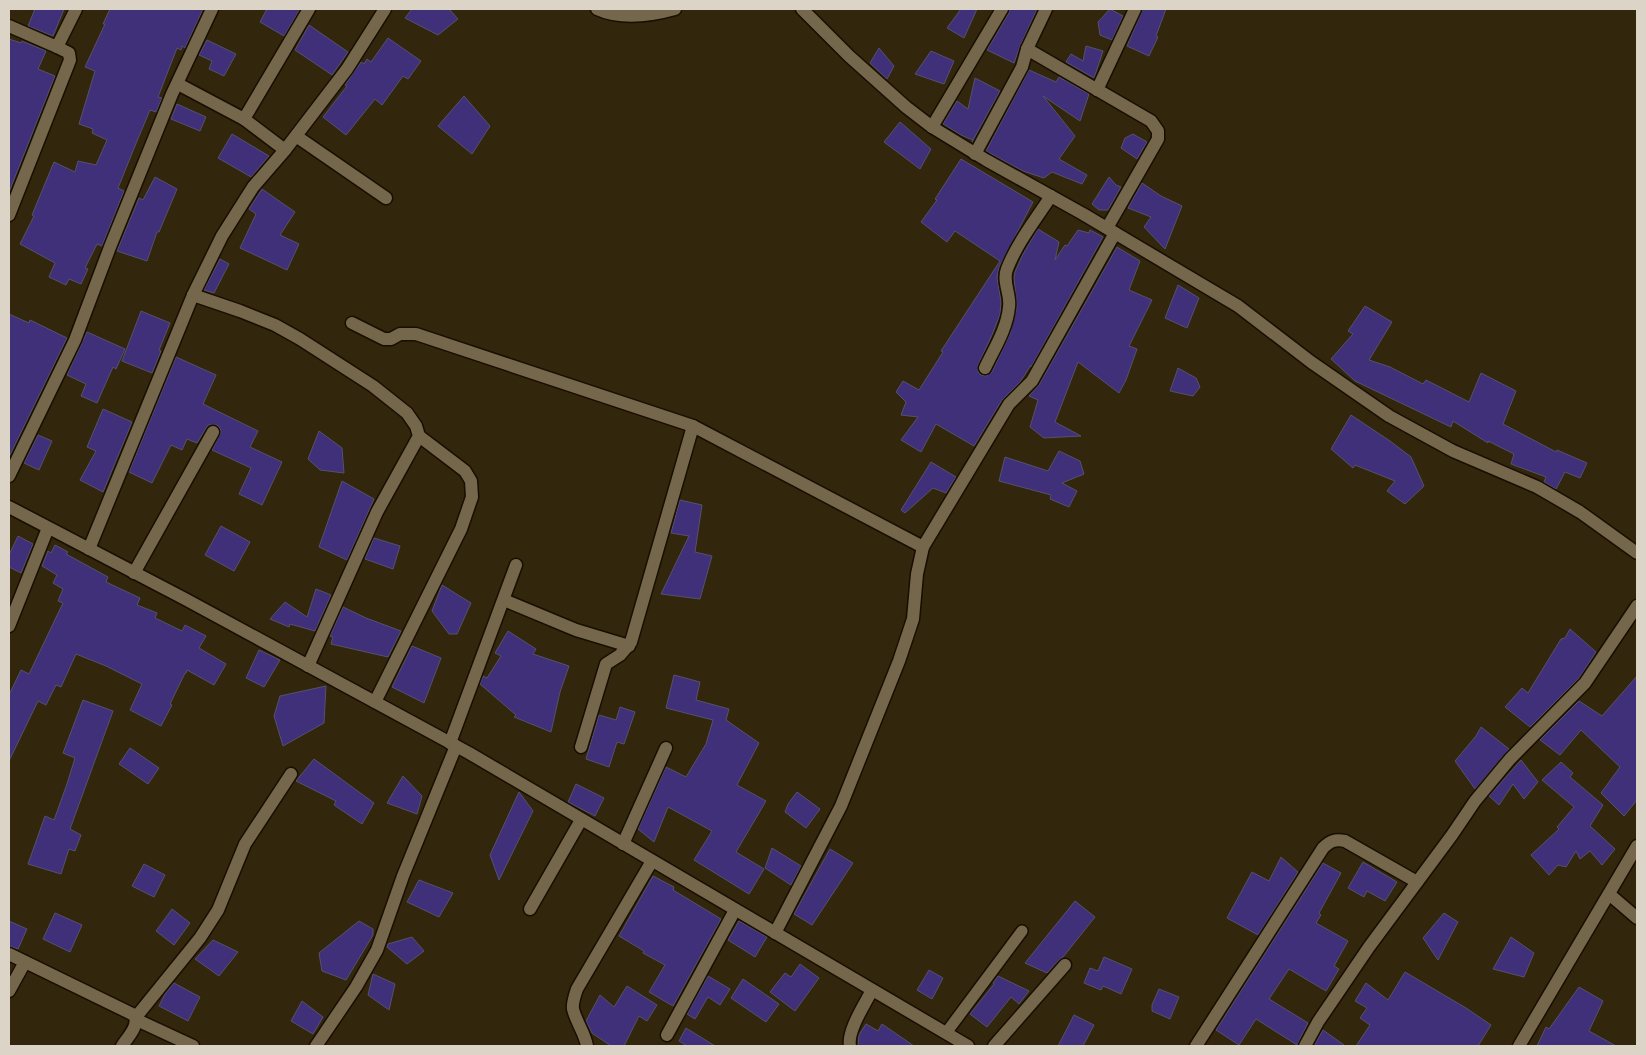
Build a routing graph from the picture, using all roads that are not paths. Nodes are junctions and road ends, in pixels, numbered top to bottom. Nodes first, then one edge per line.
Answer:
1 (76, 9) edge
2 (212, 9) edge
3 (309, 9) edge
4 (385, 9) edge
5 (597, 9) edge
6 (675, 9) edge
7 (802, 9) edge
8 (1002, 9) edge
9 (1046, 9) edge
10 (1135, 9) edge
11 (9, 26) edge
12 (57, 47) junction
13 (1028, 49) junction
14 (178, 84) junction
15 (1097, 90) junction
16 (244, 120) junction
17 (932, 128) junction
18 (296, 136) junction
19 (285, 150) junction
20 (975, 154) junction
21 (1051, 196) junction
22 (386, 198) dead end
23 (9, 215) edge
24 (1111, 231) junction
25 (192, 295) junction
26 (352, 323) dead end
27 (985, 368) dead end
28 (693, 426) junction
29 (213, 432) dead end
30 (419, 436) junction
31 (9, 476) edge
32 (9, 507) edge
33 (48, 528) junction
34 (923, 547) junction
35 (89, 549) junction
36 (1637, 553) edge
37 (516, 565) dead end
38 (134, 573) junction
39 (504, 600) junction
40 (1637, 606) edge
41 (9, 626) edge
42 (629, 646) junction
43 (308, 666) junction
44 (375, 702) junction
45 (453, 745) junction
46 (581, 748) dead end
47 (666, 748) dead end
48 (291, 774) dead end
49 (582, 820) junction
50 (623, 844) junction
51 (1637, 846) edge
52 (652, 861) junction
53 (1417, 882) junction
54 (1609, 894) junction
55 (530, 908) dead end
56 (735, 910) junction
57 (1637, 918) edge
58 (1022, 931) dead end
59 (775, 933) junction
60 (9, 954) edge
61 (25, 962) junction
62 (1065, 965) dead end
63 (872, 990) junction
64 (9, 991) edge
65 (136, 1018) junction
66 (946, 1033) junction
67 (667, 1034) dead end
68 (122, 1046) edge
69 (193, 1046) edge
70 (316, 1046) edge
71 (587, 1046) edge
72 (850, 1046) edge
73 (968, 1046) edge
74 (994, 1046) edge
75 (1196, 1046) edge
76 (1305, 1046) edge
77 (1519, 1046) edge

1 - 12 street
2 - 14 street
3 - 16 street
4 - 18 street
5 - 6 street
7 - 17 street
8 - 17 street
9 - 13 street
10 - 15 street
11 - 12 street
12 - 23 street
13 - 15 street
13 - 20 street
14 - 16 street
14 - 31 street
15 - 24 street
16 - 19 street
17 - 20 street
18 - 19 street
18 - 22 street
19 - 25 street
20 - 21 street
21 - 24 street
21 - 27 street
24 - 34 street
24 - 36 street
25 - 30 street
25 - 35 street
26 - 28 street
28 - 34 street
28 - 42 street
29 - 38 street
30 - 43 street
30 - 44 street
32 - 33 street
33 - 35 street
33 - 41 street
34 - 59 street
35 - 38 street
37 - 39 street
38 - 43 street
39 - 42 street
39 - 45 street
40 - 53 street
42 - 46 street
43 - 44 street
44 - 45 street
45 - 49 street
45 - 70 street
47 - 50 street
48 - 65 street
49 - 50 street
49 - 55 street
50 - 52 street
51 - 54 street
52 - 56 street
52 - 71 street
53 - 75 street
53 - 76 street
54 - 57 street
54 - 77 street
56 - 59 street
56 - 67 street
58 - 66 lane
59 - 63 street
60 - 61 street
61 - 64 street
61 - 65 street
62 - 74 street
63 - 66 street
63 - 72 street
65 - 68 street
65 - 69 street
66 - 73 street

